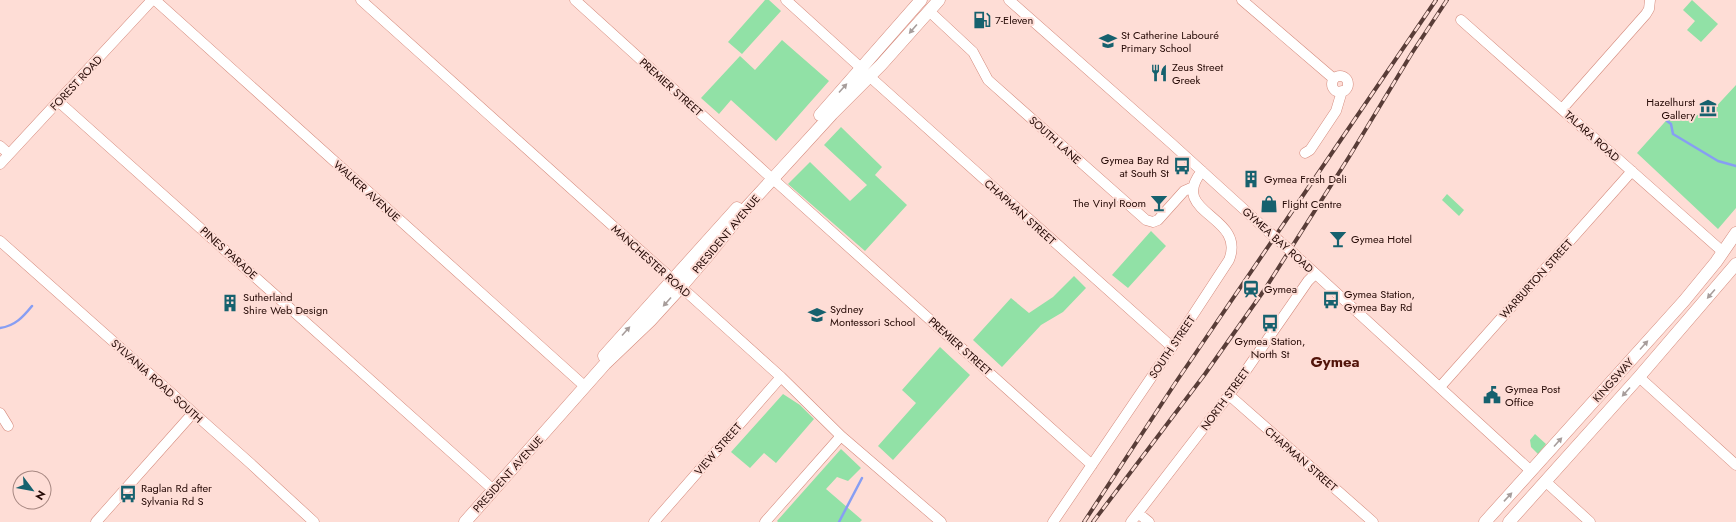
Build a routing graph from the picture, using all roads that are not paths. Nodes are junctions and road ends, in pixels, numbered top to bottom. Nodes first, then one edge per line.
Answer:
1 (152, 0) edge
2 (155, 0) edge
3 (361, 0) edge
4 (575, 0) edge
5 (786, 0) edge
6 (921, 0) edge
7 (939, 0) edge
8 (1008, 0) edge
9 (1242, 0) edge
10 (1650, 0) edge
11 (929, 11) junction
12 (1461, 20) dead end
13 (865, 72) junction
14 (59, 102) junction
15 (1562, 109) junction
16 (0, 146) edge
17 (1305, 153) dead end
18 (9, 154) junction
19 (0, 164) edge
20 (1202, 171) junction
21 (1632, 171) junction
22 (770, 177) junction
23 (1193, 187) junction
24 (1736, 233) edge
25 (0, 241) edge
26 (1723, 252) junction
27 (1736, 265) edge
28 (1315, 274) junction
29 (677, 283) junction
30 (1172, 347) junction
31 (781, 376) junction
32 (1639, 377) junction
33 (580, 382) junction
34 (1440, 386) junction
35 (1229, 395) junction
36 (0, 413) edge
37 (193, 413) junction
38 (8, 426) dead end
39 (841, 436) junction
40 (1092, 465) junction
41 (1736, 465) edge
42 (1531, 471) junction
43 (1545, 481) junction
44 (488, 485) junction
45 (1138, 513) junction
46 (96, 522) edge
47 (314, 522) edge
48 (455, 522) edge
49 (465, 522) edge
50 (654, 522) edge
51 (765, 522) edge
52 (941, 522) edge
53 (1054, 522) edge
54 (1132, 522) edge
55 (1149, 522) edge
56 (1373, 522) edge
57 (1485, 522) edge
58 (1509, 522) edge
59 (1590, 522) edge

1 - 14 street, FOREST ROAD
2 - 33 street, WALKER AVENUE
3 - 29 street, MANCHESTER ROAD
4 - 22 street, PREMIER STREET
5 - 13 street, CHAPMAN STREET
6 - 13 main road, PRESIDENT AVENUE
7 - 11 main road, PRESIDENT AVENUE
8 - 20 street, GYMEA BAY ROAD
9 - 17 street
10 - 15 street
11 -> 13 main road, PRESIDENT AVENUE
11 - 23 street, SOUTH LANE
12 - 15 street, TALARA ROAD
13 - 22 main road, PRESIDENT AVENUE
13 - 30 street, CHAPMAN STREET
14 - 18 street, FOREST ROAD
14 - 44 street, PINES PARADE
15 - 21 street, TALARA ROAD
16 - 18 street
18 - 19 street, FOREST ROAD
20 - 23 street
20 - 28 street, GYMEA BAY ROAD, bridge
21 - 26 street, TALARA ROAD
21 - 34 street, WARBURTON STREET
22 - 29 main road, PRESIDENT AVENUE
22 - 40 street, PREMIER STREET
23 - 30 street, SOUTH STREET
24 - 26 main road, KINGSWAY
25 - 37 street, SYLVANIA ROAD SOUTH
42 -> 26 main road, KINGSWAY
27 -> 32 main road, KINGSWAY
28 - 34 street, GYMEA BAY ROAD
28 - 35 street, NORTH STREET
29 - 31 street, MANCHESTER ROAD
33 -> 29 main road, PRESIDENT AVENUE
29 -> 49 main road, PRESIDENT AVENUE
30 - 40 street, SOUTH STREET
31 - 39 street, MANCHESTER ROAD
31 - 50 street, VIEW STREET
32 - 41 street
32 -> 43 main road, KINGSWAY
33 - 44 main road, PRESIDENT AVENUE
34 - 42 street, GYMEA BAY ROAD
35 - 45 street, NORTH STREET
35 - 56 street, CHAPMAN STREET
36 - 38 street
37 - 46 street
37 - 47 street, SYLVANIA ROAD SOUTH
39 - 51 street
39 - 52 street, MANCHESTER ROAD
40 - 53 street, SOUTH STREET
42 - 43 main road, GYMEA BAY ROAD
57 -> 42 main road, KINGSWAY
43 - 58 main road, KINGSWAY
43 - 59 street
44 - 48 main road, PRESIDENT AVENUE
45 - 54 street, NORTH STREET
45 - 55 street

